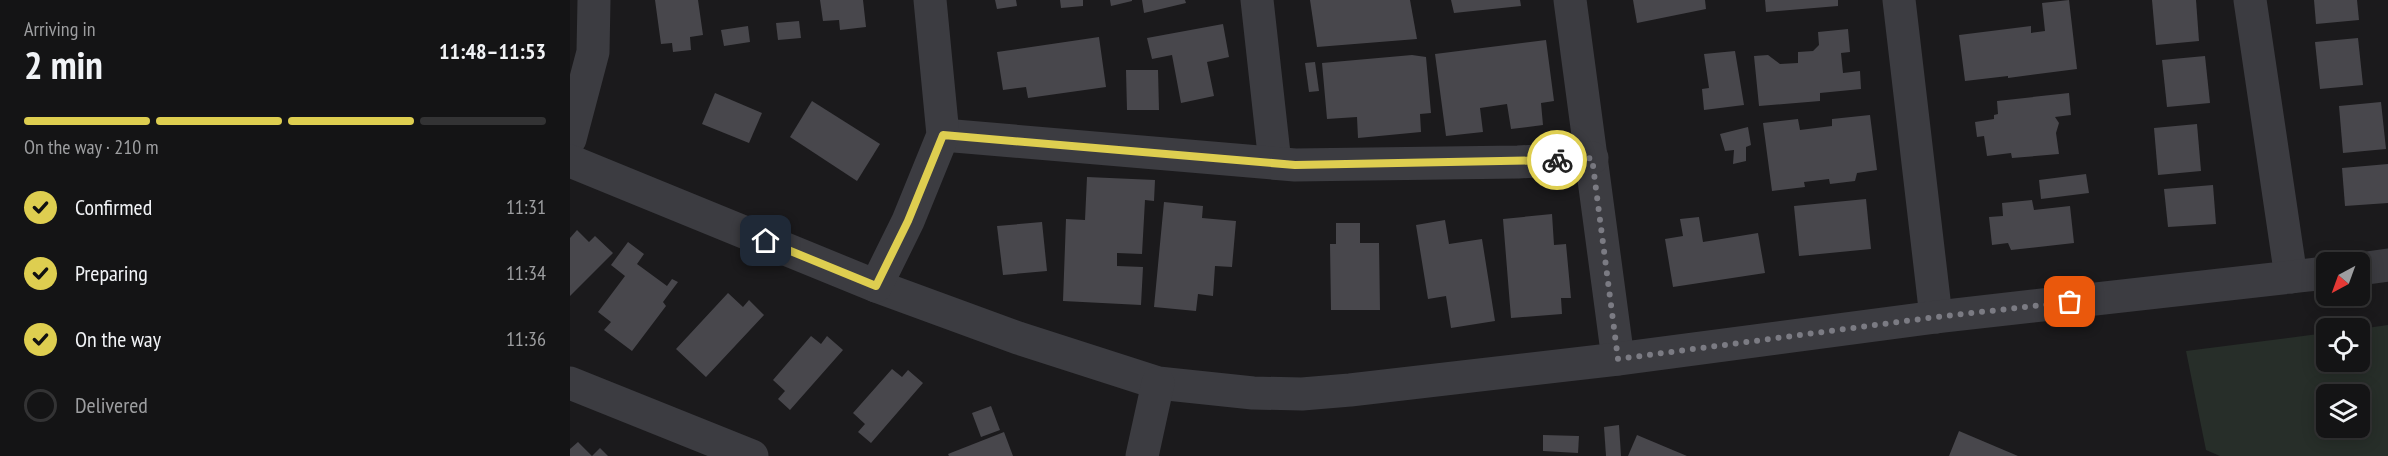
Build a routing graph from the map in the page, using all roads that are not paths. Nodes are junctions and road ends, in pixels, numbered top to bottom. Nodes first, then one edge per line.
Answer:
1 (594, 0) edge
2 (930, 0) edge
3 (1257, 0) edge
4 (1570, 0) edge
5 (1899, 0) edge
6 (2250, 0) edge
7 (943, 135) junction
8 (570, 139) edge
9 (1592, 158) junction
10 (570, 161) edge
11 (1275, 163) junction
12 (2388, 265) edge
13 (2370, 268) edge
14 (2316, 274) edge
15 (2291, 277) junction
16 (876, 286) junction
17 (1936, 317) junction
18 (1618, 359) junction
19 (570, 383) edge
20 (1158, 383) junction
21 (752, 456) edge
22 (1142, 456) edge

1 - 8 street
2 - 7 street
3 - 11 street
4 - 9 street
5 - 17 street
6 - 15 street
7 - 11 street
7 - 16 street
9 - 11 street
9 - 18 street
10 - 16 street
12 - 13 street
14 - 15 street
15 - 17 street
16 - 20 street
17 - 18 street
18 - 20 street
19 - 21 street
20 - 22 street

